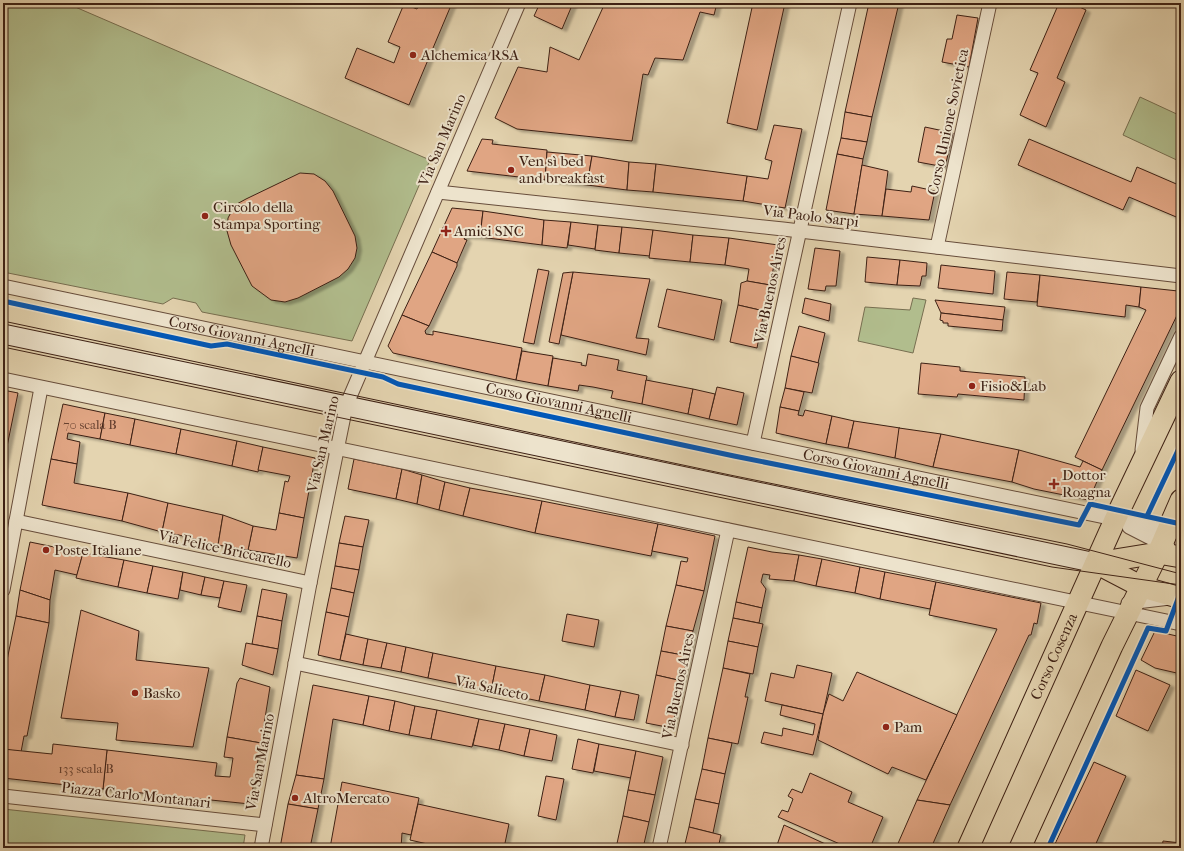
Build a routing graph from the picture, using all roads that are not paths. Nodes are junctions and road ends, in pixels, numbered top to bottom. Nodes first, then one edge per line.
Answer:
1 (519, 3) edge
2 (850, 3) edge
3 (990, 3) edge
4 (438, 192) junction
5 (799, 230) junction
6 (937, 247) junction
7 (1181, 276) edge
8 (3, 286) edge
9 (3, 334) edge
10 (1181, 336) edge
11 (364, 362) junction
12 (3, 379) edge
13 (1181, 381) edge
14 (41, 388) junction
15 (346, 406) junction
16 (753, 443) junction
17 (336, 448) junction
18 (1141, 465) junction
19 (1181, 500) edge
20 (1115, 520) junction
21 (16, 521) junction
22 (728, 530) junction
23 (1171, 543) edge
24 (1181, 553) edge
25 (1096, 563) junction
26 (310, 583) junction
27 (3, 590) edge
28 (1180, 598) edge
29 (1135, 601) junction
30 (1078, 603) junction
31 (1181, 624) edge
32 (295, 663) junction
33 (682, 745) junction
34 (3, 796) edge
35 (265, 825) junction
36 (261, 848) edge
37 (659, 848) edge
38 (968, 848) edge
39 (1020, 848) edge

1 - 4 street, Via San Marino
2 - 5 street, Via Buenos Aires
3 - 6 street, Corso Unione Sovietica
4 - 5 street, Via Paolo Sarpi
4 - 11 street, Via San Marino
5 - 6 street, Via Paolo Sarpi
5 - 16 street, Via Buenos Aires
6 - 7 street, Via Paolo Sarpi
8 - 11 street, Corso Giovanni Agnelli
9 - 15 main road
10 - 18 street, Corso Cosenza
11 - 15 street, Via San Marino
11 - 16 street, Corso Giovanni Agnelli
12 - 14 street
13 - 18 main road, Corso Cosenza
14 - 17 street
14 - 21 street
15 - 17 street, Via San Marino
15 - 25 main road
16 - 20 street, Corso Giovanni Agnelli
17 - 22 street
17 - 26 street, Via San Marino
18 - 20 main road, Corso Cosenza
19 - 23 main road
20 - 23 street, Corso Giovanni Agnelli
20 - 25 main road, Corso Cosenza
21 - 26 street, Via Felice Briccarello
21 - 27 street
22 - 30 street
22 - 33 street, Via Buenos Aires
23 - 24 street, Corso Giovanni Agnelli
23 - 25 main road
23 - 29 main road
25 - 29 main road
25 - 30 main road, Corso Cosenza
26 - 32 street, Via San Marino
28 - 29 main road
29 - 30 street
29 - 31 street
29 - 39 main road
30 - 38 main road, Corso Cosenza
32 - 33 street, Via Saliceto
32 - 35 street, Via San Marino
33 - 37 street, Via Buenos Aires
34 - 35 street, Piazza Carlo Montanari
35 - 36 street, Via San Marino

